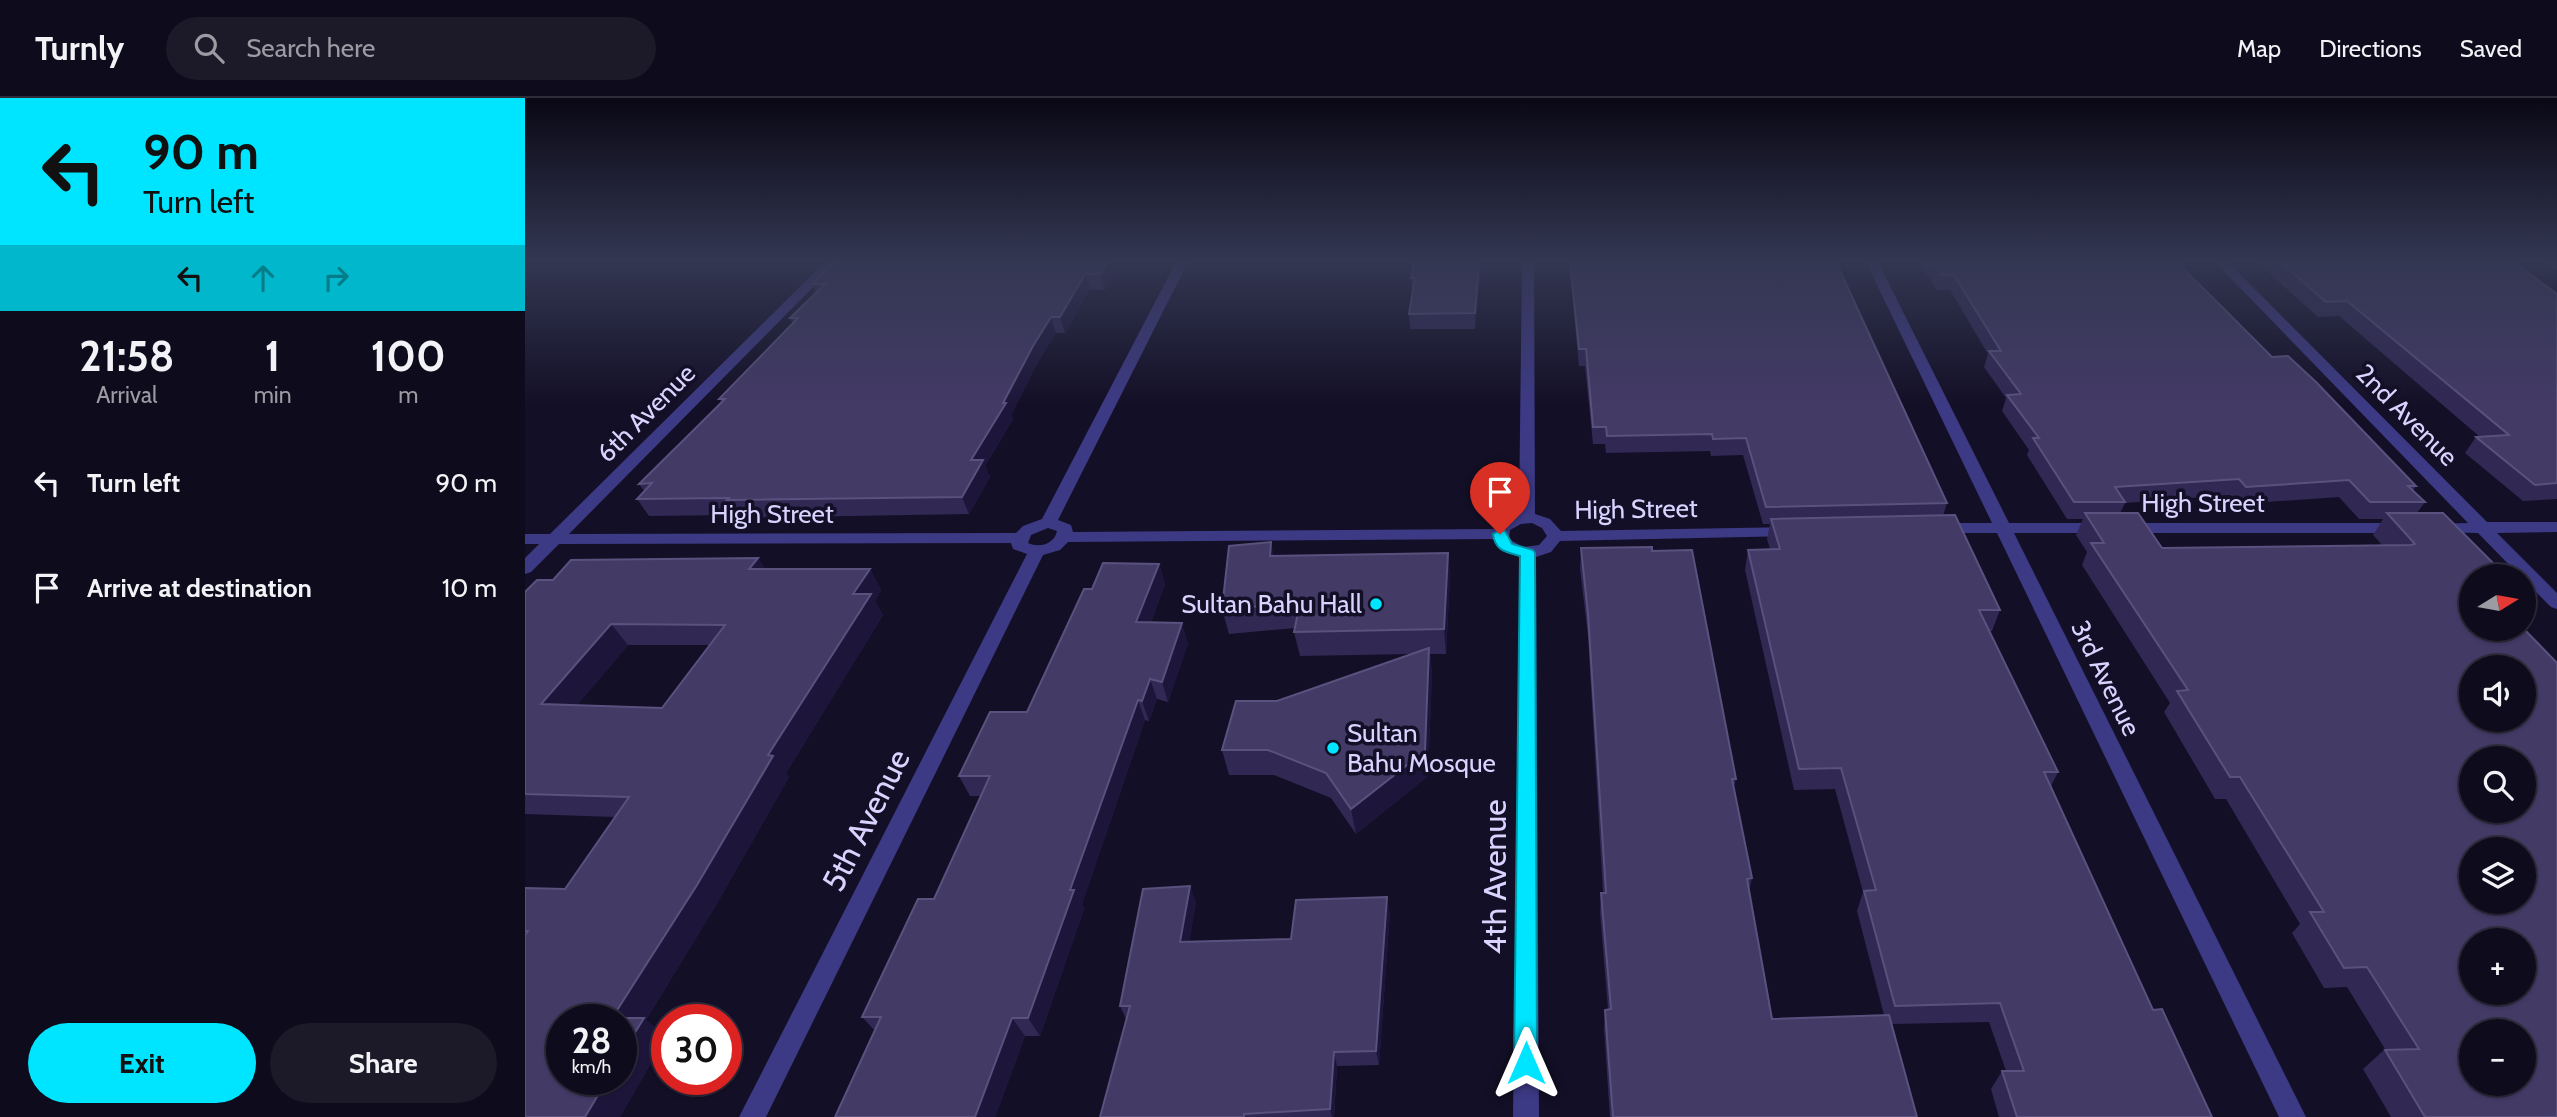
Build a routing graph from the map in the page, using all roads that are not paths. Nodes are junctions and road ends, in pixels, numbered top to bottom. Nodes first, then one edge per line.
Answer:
1 (784, 310) edge
2 (1158, 310) edge
3 (1528, 310) edge
4 (1896, 310) edge
5 (2268, 310) edge
6 (1527, 518) junction
7 (1048, 523) junction
8 (2003, 527) junction
9 (2557, 527) edge
10 (2483, 528) junction
11 (1919, 529) edge
12 (1807, 531) edge
13 (1500, 534) junction
14 (1555, 536) junction
15 (1065, 537) junction
16 (555, 538) junction
17 (525, 539) edge
18 (1027, 545) junction
19 (1528, 553) junction
20 (525, 568) edge
21 (2557, 603) edge
22 (753, 1117) edge
23 (1526, 1117) edge
24 (2293, 1117) edge

1 - 16 street, 6th Avenue
2 - 7 street
3 - 6 street
4 - 8 street, 3rd Avenue
5 - 10 street, 2nd Avenue
6 - 13 street
6 - 14 street
7 - 15 street
7 - 18 street
8 - 10 street, High Street
8 - 11 street, High Street
8 - 24 street, 3rd Avenue
9 - 10 street, High Street
10 - 21 street, 2nd Avenue
12 - 14 street, High Street
13 - 15 street
13 - 19 street
14 - 19 street
15 - 18 street
16 - 17 street, High Street
16 - 18 street, High Street
16 - 20 street, 6th Avenue
18 - 22 street, 5th Avenue
19 - 23 street, 4th Avenue

